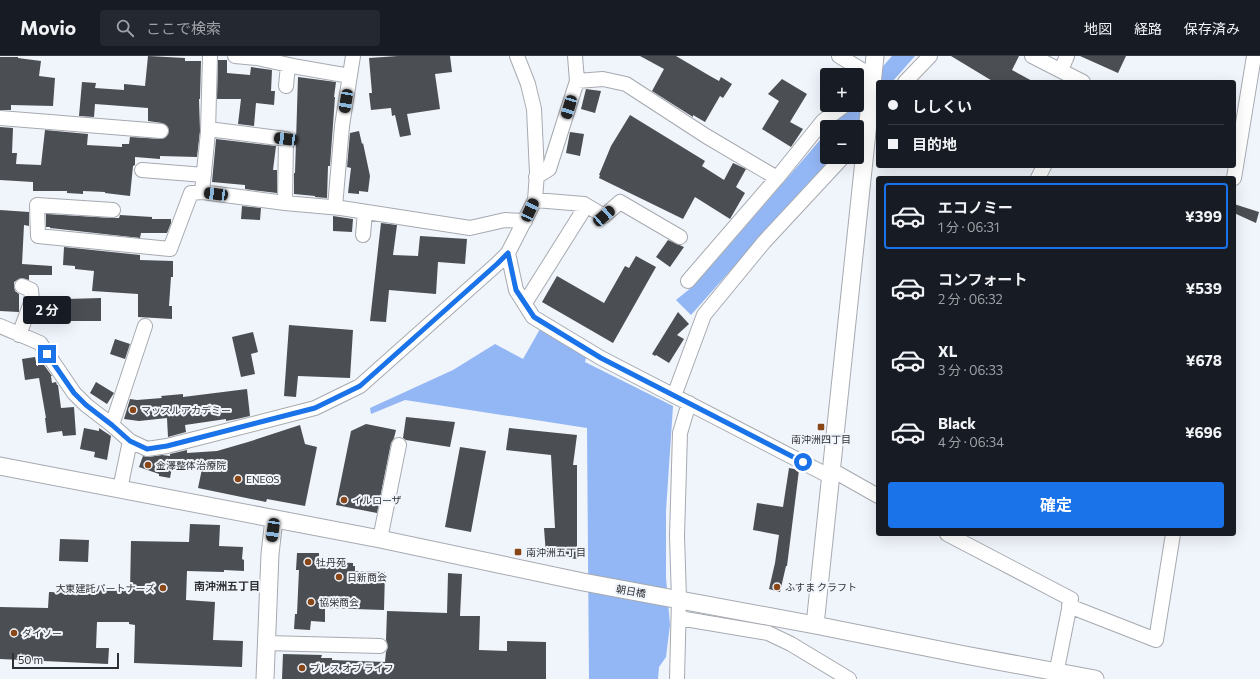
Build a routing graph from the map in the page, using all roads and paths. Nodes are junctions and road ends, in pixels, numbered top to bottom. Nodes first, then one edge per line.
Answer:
1 (210, 56) edge
2 (241, 56) edge
3 (353, 56) edge
4 (517, 56) edge
5 (575, 56) edge
6 (839, 56) edge
7 (930, 56) edge
8 (1032, 56) edge
9 (1067, 56) edge
10 (1254, 56) edge
11 (272, 59) edge
12 (288, 65) junction
13 (874, 67) edge
14 (1060, 70) junction
15 (350, 76) junction
16 (908, 80) edge
17 (1080, 80) edge
18 (577, 81) junction
19 (864, 85) edge
20 (286, 86) dead end
21 (835, 112) edge
22 (873, 113) edge
23 (0, 118) edge
24 (208, 129) junction
25 (161, 131) dead end
26 (864, 134) edge
27 (1236, 155) edge
28 (836, 164) edge
29 (860, 164) edge
30 (142, 170) dead end
31 (204, 175) junction
32 (536, 177) junction
33 (776, 178) junction
34 (202, 192) junction
35 (535, 200) junction
36 (285, 203) junction
37 (586, 206) junction
38 (335, 207) junction
39 (113, 210) dead end
40 (365, 212) junction
41 (525, 221) junction
42 (363, 235) dead end
43 (680, 237) dead end
44 (508, 253) junction
45 (688, 281) dead end
46 (22, 286) dead end
47 (525, 303) junction
48 (0, 326) edge
49 (145, 326) dead end
50 (20, 335) junction
51 (674, 396) junction
52 (689, 403) junction
53 (112, 425) junction
54 (130, 441) junction
55 (399, 445) dead end
56 (0, 466) edge
57 (831, 473) junction
58 (120, 489) junction
59 (876, 495) edge
60 (274, 519) junction
61 (951, 536) edge
62 (1173, 536) edge
63 (380, 539) junction
64 (679, 599) junction
65 (1069, 606) junction
66 (679, 618) junction
67 (815, 625) junction
68 (266, 643) junction
69 (380, 646) dead end
70 (1055, 675) edge
71 (265, 679) edge
72 (676, 679) edge
73 (849, 679) edge
74 (1096, 679) edge

1 - 24 street
2 - 11 street
3 - 15 street
4 - 32 street
5 - 18 street
6 - 13 street
7 - 16 street
8 - 14 street
9 - 14 street
10 - 27 street
11 - 12 street
12 - 15 street
12 - 20 street
13 - 19 street
13 - 22 street
14 - 17 street
15 - 38 street
18 - 32 street
18 - 33 street
21 - 33 street
22 - 26 street
23 - 25 street
24 - 31 street
24 - 36 street
28 - 51 street
29 - 57 street
30 - 31 street
31 - 34 street
32 - 35 street
33 - 45 street
34 - 36 street
34 - 39 street
35 - 37 street
35 - 41 street
36 - 38 street
37 - 43 street
37 - 47 street
38 - 40 street
40 - 41 street
40 - 42 street
41 - 44 street
44 - 47 street
44 - 54 street
46 - 50 street
47 - 51 street
48 - 50 street
49 - 53 street
50 - 53 street
51 - 52 street
52 - 57 street
52 - 64 street
53 - 54 street
54 - 58 street
55 - 63 street
56 - 58 street, 朝日橋
57 - 59 street
57 - 67 street
58 - 60 street, 朝日橋
60 - 63 street, 朝日橋
60 - 68 street
61 - 65 street
62 - 65 street
63 - 64 street, 朝日橋
64 - 66 street
64 - 67 street, 朝日橋
65 - 70 street
66 - 72 street
66 - 73 street
67 - 70 street, 朝日橋
68 - 69 street
68 - 71 street
70 - 74 street, 朝日橋

